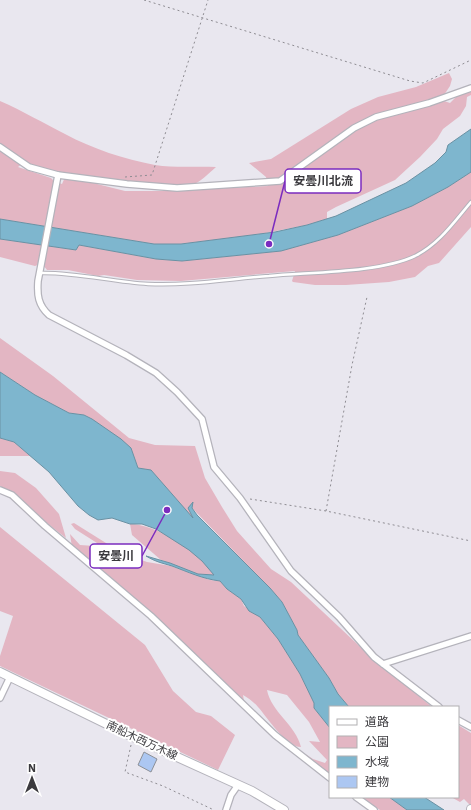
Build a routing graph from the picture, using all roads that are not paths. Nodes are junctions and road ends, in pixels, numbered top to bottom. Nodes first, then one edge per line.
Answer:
1 (471, 88) edge
2 (0, 147) edge
3 (58, 178) junction
4 (471, 202) edge
5 (39, 273) junction
6 (0, 490) edge
7 (471, 636) edge
8 (383, 664) junction
9 (0, 672) edge
10 (10, 677) junction
11 (0, 698) edge
12 (439, 706) edge
13 (459, 721) edge
14 (471, 727) edge
15 (329, 777) edge
16 (238, 785) junction
17 (357, 798) edge
18 (226, 810) edge
19 (284, 810) edge
20 (374, 810) edge

1 - 3 street
2 - 3 street
3 - 5 street
4 - 5 lane
5 - 8 street
6 - 15 street
7 - 8 street
8 - 12 street
9 - 10 main road, 南船木西万木線
10 - 11 street
10 - 16 main road, 南船木西万木線
13 - 14 street
16 - 18 street
16 - 19 main road, 南船木西万木線
17 - 20 street

